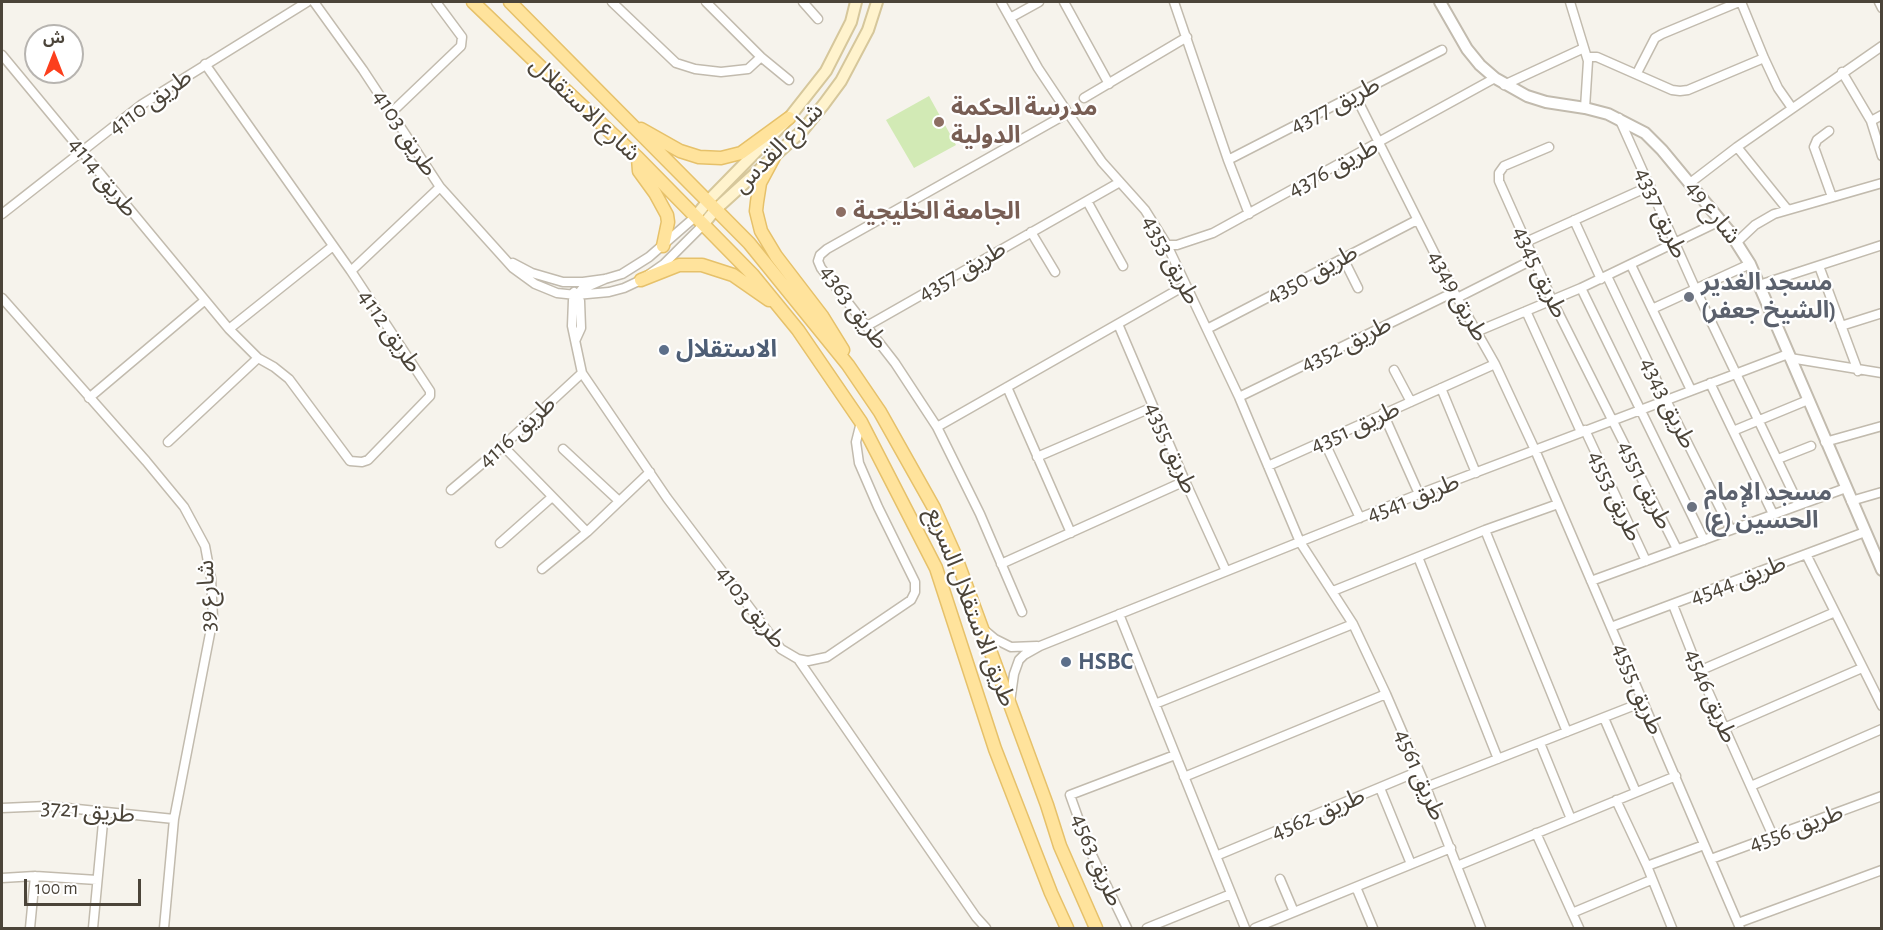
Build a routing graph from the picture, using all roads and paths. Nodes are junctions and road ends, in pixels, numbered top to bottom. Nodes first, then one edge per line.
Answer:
1 (307, 2) edge
2 (314, 2) edge
3 (436, 2) edge
4 (473, 2) edge
5 (510, 2) edge
6 (612, 2) edge
7 (706, 2) edge
8 (803, 2) edge
9 (856, 2) edge
10 (877, 2) edge
11 (1001, 2) edge
12 (1039, 2) edge
13 (1064, 2) edge
14 (1174, 2) edge
15 (1440, 2) edge
16 (1569, 2) edge
17 (1740, 2) edge
18 (1879, 2) edge
19 (1881, 8) edge
20 (1010, 18) junction
21 (818, 19) dead end
22 (1187, 37) junction
23 (1881, 46) edge
24 (1442, 50) dead end
25 (1586, 53) junction
26 (2, 55) edge
27 (761, 57) junction
28 (1764, 58) junction
29 (205, 64) junction
30 (1842, 72) junction
31 (1637, 73) junction
32 (789, 80) dead end
33 (1500, 82) junction
34 (1109, 84) junction
35 (1355, 95) junction
36 (1084, 98) dead end
37 (1585, 108) junction
38 (1792, 108) junction
39 (392, 112) junction
40 (1068, 113) junction
41 (1881, 115) edge
42 (789, 118) junction
43 (1619, 118) junction
44 (1871, 121) junction
45 (631, 124) junction
46 (1829, 130) dead end
47 (1378, 144) junction
48 (1549, 147) dead end
49 (1737, 147) junction
50 (82, 151) junction
51 (1881, 156) edge
52 (774, 157) junction
53 (638, 158) junction
54 (1228, 160) junction
55 (1120, 182) junction
56 (1690, 183) junction
57 (1881, 183) edge
58 (1650, 186) junction
59 (440, 187) junction
60 (1832, 197) junction
61 (1087, 201) junction
62 (711, 206) junction
63 (1787, 209) junction
64 (1249, 213) junction
65 (2, 214) edge
66 (1417, 220) junction
67 (1574, 220) junction
68 (699, 221) junction
69 (1720, 221) junction
70 (1031, 232) junction
71 (1526, 242) junction
72 (1737, 242) junction
73 (1675, 244) junction
74 (1167, 245) junction
75 (1881, 245) edge
76 (333, 246) junction
77 (663, 246) junction
78 (503, 258) junction
79 (1343, 258) junction
80 (1534, 260) junction
81 (1750, 264) junction
82 (1631, 265) junction
83 (1123, 266) dead end
84 (1819, 266) junction
85 (351, 271) junction
86 (1055, 272) dead end
87 (1604, 277) junction
88 (605, 279) junction
89 (641, 280) junction
90 (563, 282) junction
91 (1186, 285) junction
92 (1759, 285) junction
93 (1358, 288) dead end
94 (1581, 288) junction
95 (1695, 288) junction
96 (576, 294) junction
97 (1455, 295) junction
98 (2, 298) edge
99 (204, 300) junction
100 (1552, 300) junction
101 (782, 308) junction
102 (1652, 309) junction
103 (1526, 311) junction
104 (1881, 313) edge
105 (1118, 324) junction
106 (867, 326) junction
107 (1842, 326) junction
108 (229, 329) junction
109 (1207, 329) junction
110 (1476, 332) junction
111 (1789, 356) junction
112 (258, 358) junction
113 (1495, 364) junction
114 (848, 365) junction
115 (1394, 370) dead end
116 (1858, 371) junction
117 (582, 373) junction
118 (1736, 373) junction
119 (1881, 373) edge
120 (1710, 383) junction
121 (1007, 387) junction
122 (1441, 388) junction
123 (1691, 390) junction
124 (1239, 396) junction
125 (89, 398) junction
126 (1665, 400) junction
127 (1808, 400) junction
128 (1411, 402) junction
129 (1153, 407) junction
130 (1641, 409) junction
131 (1383, 413) junction
132 (1760, 419) junction
133 (1613, 420) junction
134 (861, 422) junction
135 (1881, 426) edge
136 (937, 427) junction
137 (1583, 431) junction
138 (1733, 431) junction
139 (1324, 441) junction
140 (168, 442) dead end
141 (1825, 442) junction
142 (503, 446) junction
143 (1811, 446) dead end
144 (563, 449) dead end
145 (1535, 450) junction
146 (1037, 457) junction
147 (1778, 459) junction
148 (1268, 466) junction
149 (650, 472) junction
150 (1476, 473) junction
151 (1185, 481) junction
152 (1846, 488) junction
153 (451, 490) dead end
154 (1881, 492) edge
155 (1419, 494) junction
156 (552, 496) junction
157 (619, 501) junction
158 (1851, 501) junction
159 (1558, 504) junction
160 (1799, 505) junction
161 (1773, 514) junction
162 (1360, 518) junction
163 (1485, 530) junction
164 (1731, 530) junction
165 (586, 532) junction
166 (1865, 532) junction
167 (1071, 533) junction
168 (1704, 540) junction
169 (1300, 542) junction
170 (500, 543) dead end
171 (1677, 549) junction
172 (1806, 554) junction
173 (1418, 557) junction
174 (1646, 561) junction
175 (1001, 564) junction
176 (542, 569) dead end
177 (1881, 570) edge
178 (1226, 572) junction
179 (1591, 581) junction
180 (1333, 591) junction
181 (1673, 605) junction
182 (1022, 612) dead end
183 (1835, 612) junction
184 (1119, 614) junction
185 (1353, 624) junction
186 (982, 627) junction
187 (1611, 627) junction
188 (1040, 646) junction
189 (798, 659) junction
190 (1862, 668) junction
191 (1699, 671) junction
192 (1386, 694) junction
193 (1643, 702) junction
194 (1155, 704) junction
195 (1010, 705) junction
196 (1881, 706) edge
197 (1604, 718) junction
198 (1724, 728) junction
199 (1881, 729) edge
200 (1567, 732) junction
201 (1540, 743) junction
202 (1175, 755) junction
203 (1498, 759) junction
204 (1419, 771) junction
205 (1676, 776) junction
206 (1184, 777) junction
207 (1751, 786) junction
208 (1426, 787) junction
209 (1380, 788) junction
210 (1636, 792) junction
211 (1881, 796) edge
212 (1616, 800) junction
213 (2, 807) edge
214 (104, 812) junction
215 (174, 819) junction
216 (1571, 819) junction
217 (1536, 833) junction
218 (1773, 836) junction
219 (1704, 845) junction
220 (1451, 848) junction
221 (1216, 856) junction
222 (1711, 859) junction
223 (1411, 864) junction
224 (1457, 866) junction
225 (1647, 866) junction
226 (1881, 870) edge
227 (35, 876) junction
228 (2, 878) edge
229 (1280, 879) dead end
230 (97, 880) junction
231 (1651, 880) junction
232 (1356, 887) junction
233 (1231, 894) junction
234 (1294, 912) junction
235 (1572, 913) junction
236 (1739, 926) edge
237 (30, 928) edge
238 (93, 928) edge
239 (164, 928) edge
240 (986, 928) edge
241 (1067, 928) edge
242 (1096, 928) edge
243 (1126, 928) edge
244 (1147, 928) edge
245 (1245, 928) edge
246 (1255, 928) edge
247 (1373, 928) edge
248 (1481, 928) edge
249 (1580, 928) edge
250 (1671, 928) edge

1 - 29 street, طريق 4110
2 - 39 street, طريق 4103
3 - 39 street
4 - 53 main road, شارع الاستقلال
5 - 45 main road, شارع الاستقلال
6 - 27 street
7 - 27 street
8 - 21 street
9 - 42 main road, شارع القدس
10 - 52 main road, شارع القدس
11 - 20 street, طريق 4353
12 - 20 street
13 - 34 street
14 - 22 street
15 - 33 street, شارع 49
16 - 25 street
17 - 28 street
17 - 31 street
18 - 19 street
20 - 40 street, طريق 4353
22 - 34 street
22 - 54 street
23 - 30 street
24 - 35 street, طريق 4377
25 - 31 street
25 - 33 street, طريق 4376
25 - 37 street
26 - 50 street, طريق 4114
27 - 32 street
28 - 31 street
28 - 38 street
29 - 50 street, طريق 4110
29 - 76 street, طريق 4112
30 - 38 street
30 - 44 street
33 - 37 street, شارع 49
33 - 47 street, طريق 4376
34 - 36 street
35 - 47 street, طريق 4349
35 - 54 street, طريق 4377
37 - 43 street, شارع 49
38 - 49 street
39 - 59 street, طريق 4103
40 - 55 street, طريق 4353
40 - 106 street, طريق 4363
41 - 44 street
42 - 45 main road
42 - 62 main road, شارع القدس
43 - 56 street, شارع 49
43 - 58 street, طريق 4337
44 - 51 street
45 - 62 main road, شارع الاستقلال
46 - 60 street
47 - 64 street, طريق 4376
47 - 66 street, طريق 4349
48 - 71 street, طريق 4345
49 - 56 street
49 - 63 street
50 - 65 street, طريق 4110
50 - 99 street, طريق 4114
52 - 62 main road, شارع القدس
52 - 114 main road
53 - 68 main road, شارع الاستقلال
53 - 77 main road
54 - 64 street
55 - 61 street, طريق 4357
55 - 74 street, طريق 4353
56 - 69 street, شارع 49
57 - 60 street
58 - 67 street
58 - 73 street, طريق 4337
59 - 78 street, طريق 4103
59 - 85 street
60 - 63 street
61 - 70 street, طريق 4357
61 - 83 street
62 - 68 main road, شارع القدس
62 - 114 main road, طريق الاستقلال السريع
63 - 72 street
64 - 74 street, طريق 4376
66 - 79 street, طريق 4350
66 - 97 street, طريق 4349
67 - 71 street
67 - 87 street, طريق 4343
68 - 77 street, طريق 4103
68 - 89 street, طريق 4103
68 - 101 main road, طريق الاستقلال السريع
69 - 72 street, شارع 49
69 - 73 street
70 - 86 street
70 - 106 street, طريق 4357
71 - 80 street, طريق 4345
72 - 81 street, شارع 49
73 - 82 street
73 - 95 street, طريق 4337
74 - 91 street, طريق 4353
75 - 84 street
76 - 85 street, طريق 4112
76 - 108 street
77 - 88 street, طريق 4103
78 - 90 street, طريق 4103
78 - 96 street, طريق 4103
79 - 93 street
79 - 109 street, طريق 4350
80 - 97 street, طريق 4352
80 - 100 street, طريق 4345
81 - 92 street, شارع 49
81 - 95 street
82 - 87 street
82 - 102 street
84 - 92 street
84 - 107 street
85 - 112 street, طريق 4112
87 - 94 street
87 - 126 street, طريق 4343
88 - 90 street, طريق 4103
88 - 96 street
89 - 96 street, طريق 4103
89 - 101 main road
90 - 96 street, طريق 4103
91 - 105 street
91 - 109 street, طريق 4353
92 - 111 street, شارع 49
94 - 100 street
94 - 130 street, طريق 4343
95 - 102 street
95 - 118 street, طريق 4337
96 - 117 street, طريق 4103
97 - 110 street, طريق 4349
97 - 124 street, طريق 4352
98 - 125 street, شارع 39
99 - 108 street, طريق 4114
99 - 125 street
100 - 103 street
100 - 133 street, طريق 4345
101 - 134 main road, طريق الاستقلال السريع
102 - 123 street
103 - 110 street
103 - 137 street, طريق 4553
104 - 107 street
105 - 121 street
105 - 129 street, طريق 4355
106 - 136 street, طريق 4363
107 - 116 street
108 - 112 street, طريق 4114
109 - 124 street, طريق 4353
110 - 113 street, طريق 4349
111 - 116 street
111 - 118 street, طريق 4541
111 - 127 street, شارع 49
112 - 140 street
113 - 122 street, طريق 4351
113 - 145 street, طريق 4349
114 - 186 main road, طريق الاستقلال السريع
115 - 128 street
116 - 119 street
117 - 142 street, طريق 4116
117 - 149 street, طريق 4103
118 - 120 street, طريق 4541
118 - 132 street, طريق 4337
120 - 123 street, طريق 4541
120 - 138 street
121 - 136 street
121 - 146 street
122 - 128 street, طريق 4351
122 - 150 street
123 - 126 street, طريق 4541
124 - 148 street, طريق 4353
125 - 215 street, شارع 39
126 - 130 street, طريق 4541
126 - 164 street, طريق 4343
127 - 132 street
127 - 141 street, شارع 49
128 - 131 street, طريق 4351
129 - 146 street
129 - 151 street, طريق 4355
130 - 133 street, طريق 4541
130 - 168 street, طريق 4551
131 - 139 street, طريق 4351
131 - 155 street
132 - 138 street
132 - 147 street, طريق 4337
133 - 137 street, طريق 4541
133 - 171 street, طريق 4551
134 - 189 street, طريق 4103
134 - 241 main road, طريق الاستقلال السريع
135 - 141 street
136 - 175 street, طريق 4363
137 - 145 street, طريق 4541
137 - 174 street, طريق 4553
138 - 161 street
139 - 148 street, طريق 4351
139 - 162 street
141 - 152 street, شارع 49
142 - 153 street, طريق 4116
142 - 156 street
143 - 147 street
144 - 157 street
145 - 150 street, طريق 4541
145 - 159 street, طريق 4555
146 - 167 street
147 - 160 street, طريق 4337
148 - 169 street, طريق 4353
149 - 157 street
149 - 189 street, طريق 4103
150 - 155 street, طريق 4541
151 - 167 street
151 - 178 street, طريق 4355
152 - 158 street, شارع 49
152 - 160 street
154 - 158 street
155 - 162 street, طريق 4541
156 - 165 street
156 - 170 street
157 - 165 street
158 - 166 street, شارع 49
159 - 163 street
159 - 179 street, طريق 4555
160 - 161 street
161 - 164 street
162 - 169 street, طريق 4541
163 - 173 street
163 - 200 street
164 - 168 street
165 - 176 street
166 - 172 street, طريق 4544
166 - 177 street, شارع 49
167 - 175 street
168 - 171 street
169 - 178 street, طريق 4541
169 - 180 street, طريق 4561
171 - 174 street
172 - 181 street, طريق 4544
172 - 183 street
173 - 180 street
173 - 203 street
174 - 179 street
175 - 182 street, طريق 4363
178 - 184 street, طريق 4541
179 - 187 street, طريق 4555
180 - 185 street, طريق 4561
181 - 187 street, طريق 4544
181 - 191 street, طريق 4546
183 - 190 street
183 - 191 street
184 - 188 street, طريق 4541
184 - 194 street
185 - 192 street, طريق 4561
185 - 194 street
186 - 188 street
186 - 195 main road, طريق الاستقلال السريع
187 - 193 street, طريق 4555
188 - 195 street
189 - 240 street
190 - 196 street
190 - 198 street
191 - 198 street, طريق 4546
192 - 204 street, طريق 4561
192 - 206 street
193 - 197 street
193 - 205 street, طريق 4555
194 - 202 street
195 - 242 main road, طريق الاستقلال السريع
197 - 200 street
197 - 210 street
198 - 207 street, طريق 4546
199 - 207 street
200 - 201 street
201 - 203 street
201 - 216 street
202 - 206 street
202 - 243 street, طريق 4563
203 - 208 street
204 - 208 street, طريق 4561
204 - 209 street, طريق 4562
205 - 210 street
205 - 219 street, طريق 4555
206 - 221 street
207 - 218 street, طريق 4546
208 - 220 street, طريق 4561
209 - 221 street, طريق 4562
209 - 223 street
210 - 212 street
211 - 218 street, طريق 4556
212 - 216 street
212 - 225 street
213 - 214 street, طريق 3721
214 - 215 street, طريق 3721
214 - 230 street
215 - 239 street, شارع 39
216 - 217 street
217 - 224 street
217 - 235 street
218 - 222 street, طريق 4556
219 - 222 street, طريق 4555
219 - 225 street
220 - 223 street
220 - 224 street, طريق 4561
221 - 233 street
222 - 236 street, طريق 4555
223 - 232 street
224 - 248 street, طريق 4561
225 - 231 street
226 - 236 street
227 - 228 street
227 - 230 street
227 - 237 street
229 - 234 street
230 - 238 street
231 - 235 street
231 - 250 street
232 - 234 street
232 - 247 street
233 - 244 street
233 - 245 street
234 - 246 street
235 - 249 street

